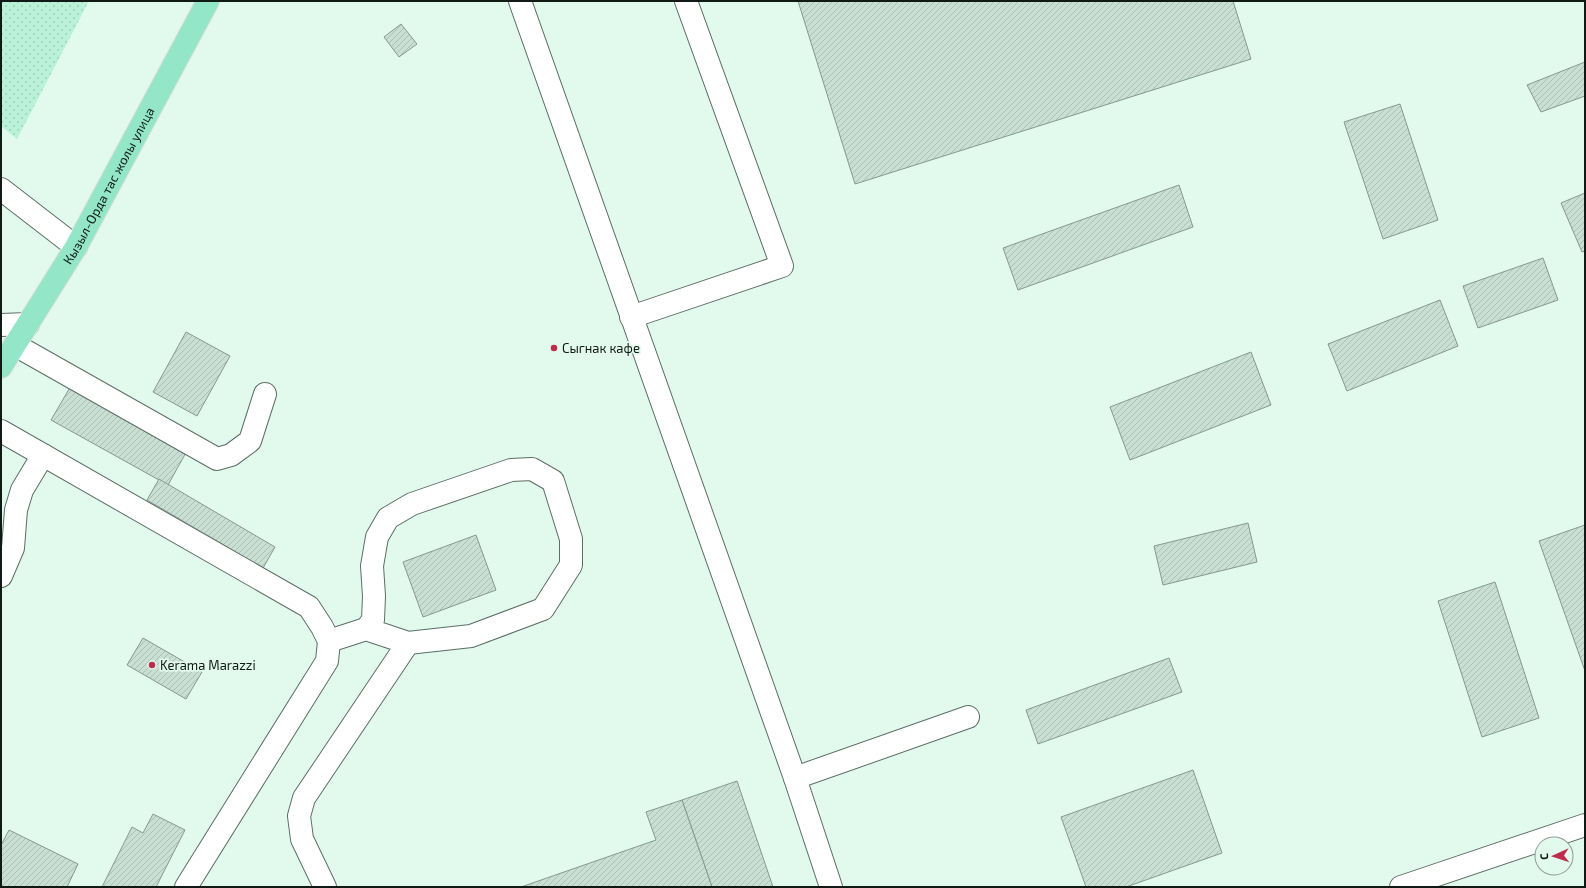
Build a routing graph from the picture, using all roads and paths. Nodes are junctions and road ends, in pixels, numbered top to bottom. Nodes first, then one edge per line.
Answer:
1 (208, 1) edge
2 (686, 1) edge
3 (522, 2) edge
4 (1, 189) edge
5 (76, 247) junction
6 (631, 316) junction
7 (28, 324) junction
8 (1, 325) edge
9 (15, 344) junction
10 (1, 367) edge
11 (265, 394) dead end
12 (1, 431) edge
13 (43, 455) junction
14 (1, 576) edge
15 (366, 629) junction
16 (329, 641) junction
17 (408, 643) junction
18 (968, 716) dead end
19 (795, 778) junction
20 (1585, 824) edge
21 (186, 887) edge
22 (325, 887) edge
23 (832, 887) edge
24 (1401, 887) edge

1 - 5 main road, Кызыл-Орда тас жолы улица
2 - 6 street
3 - 6 street
4 - 5 street
5 - 7 main road, Кызыл-Орда тас жолы улица
6 - 19 street
7 - 8 street
7 - 9 main road, Кызыл-Орда тас жолы улица
9 - 10 main road, Кызыл-Орда тас жолы улица
9 - 11 street
12 - 13 street
13 - 14 street
13 - 16 street
15 - 16 street
15 - 17 street
15 - 17 street
16 - 21 street
17 - 22 street
18 - 19 street
19 - 23 street
20 - 24 street

